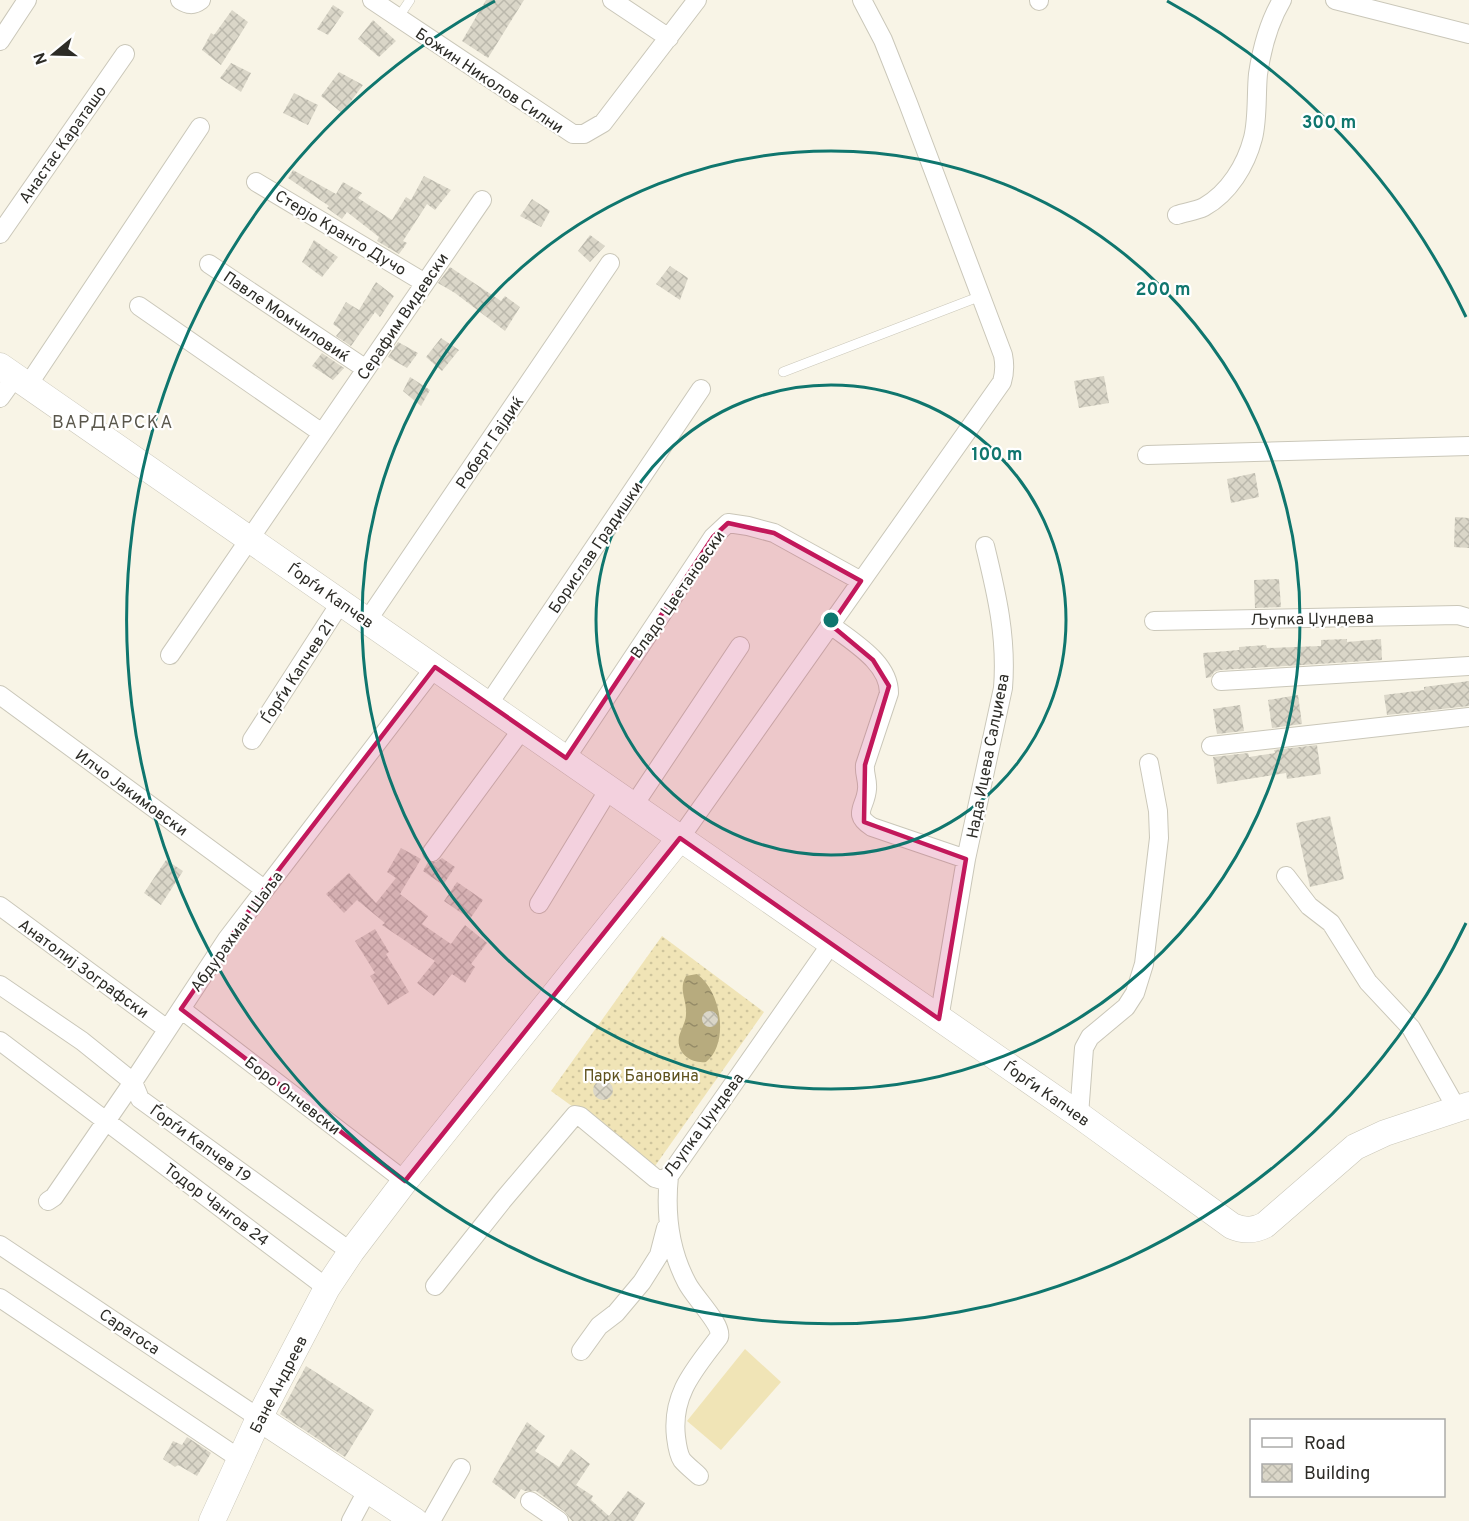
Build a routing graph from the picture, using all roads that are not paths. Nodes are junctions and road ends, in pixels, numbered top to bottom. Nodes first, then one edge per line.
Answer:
1 (27, 0) edge
2 (180, 0) edge
3 (201, 0) edge
4 (372, 0) edge
5 (410, 0) edge
6 (612, 0) edge
7 (697, 0) edge
8 (862, 0) edge
9 (1282, 0) edge
10 (1335, 0) edge
11 (1392, 7) edge
12 (398, 18) junction
13 (1469, 34) edge
14 (669, 38) junction
15 (0, 41) edge
16 (125, 54) dead end
17 (200, 127) dead end
18 (256, 182) dead end
19 (482, 200) dead end
20 (1177, 215) dead end
21 (0, 234) edge
22 (610, 263) dead end
23 (209, 264) dead end
24 (425, 283) junction
25 (981, 296) junction
26 (139, 306) dead end
27 (366, 369) junction
28 (783, 372) dead end
29 (14, 376) edge
30 (701, 389) dead end
31 (0, 398) edge
32 (322, 433) junction
33 (1469, 446) edge
34 (1147, 455) dead end
35 (249, 539) junction
36 (985, 546) dead end
37 (861, 581) junction
38 (341, 602) junction
39 (1469, 618) edge
40 (368, 621) junction
41 (1154, 621) dead end
42 (831, 625) junction
43 (740, 646) dead end
44 (170, 655) dead end
45 (1469, 666) edge
46 (435, 667) junction
47 (1221, 681) dead end
48 (0, 695) edge
49 (488, 705) junction
50 (1469, 717) edge
51 (522, 728) junction
52 (252, 740) dead end
53 (1211, 746) dead end
54 (566, 758) junction
55 (1149, 763) dead end
56 (609, 789) junction
57 (634, 806) junction
58 (680, 838) junction
59 (432, 852) dead end
60 (966, 859) junction
61 (1286, 876) dead end
62 (264, 889) junction
63 (539, 904) dead end
64 (0, 906) edge
65 (831, 944) junction
66 (0, 985) edge
67 (181, 1009) junction
68 (939, 1019) junction
69 (167, 1029) junction
70 (0, 1041) edge
71 (133, 1082) junction
72 (1463, 1107) edge
73 (1079, 1115) junction
74 (106, 1120) junction
75 (669, 1176) junction
76 (405, 1181) junction
77 (48, 1201) dead end
78 (668, 1217) junction
79 (0, 1245) edge
80 (351, 1252) junction
81 (435, 1286) dead end
82 (327, 1288) junction
83 (0, 1298) edge
84 (581, 1351) dead end
85 (260, 1418) junction
86 (240, 1459) junction
87 (461, 1468) dead end
88 (699, 1476) dead end
89 (368, 1489) junction
90 (530, 1501) dead end
91 (212, 1521) edge
92 (351, 1521) edge
93 (416, 1521) edge
94 (431, 1521) edge
95 (559, 1521) edge

1 - 15 street
2 - 3 street
4 - 12 street, Божин Николов Силни
5 - 12 lane
6 - 14 street
7 - 14 street, Божин Николов Силни
8 - 25 street
9 - 20 street
10 - 11 street
11 - 13 street
12 - 14 street, Божин Николов Силни
16 - 21 street, Анастас Караташо
17 - 29 street
18 - 24 street, Стерјо Кранго Дучо
19 - 24 street, Серафим Видевски
22 - 40 street, Роберт Гајдиќ
23 - 27 street, Павле Момчиловиќ
24 - 27 street, Серафим Видевски
25 - 28 lane
25 - 37 street
26 - 32 street
27 - 32 street, Серафим Видевски
29 - 31 street
29 - 35 street, Ѓорѓи Капчев
30 - 49 street, Борислав Градишки
32 - 35 street, Серафим Видевски
33 - 34 street
35 - 38 street, Ѓорѓи Капчев
35 - 44 street, Серафим Видевски
36 - 60 street, Нада Ицева Салџиева
37 - 42 street
37 - 54 street, Владо Цветановски
38 - 40 street, Ѓорѓи Капчев
38 - 52 street, Ѓорѓи Капчев 21
39 - 41 street, Љупка Џундева
40 - 46 street, Ѓорѓи Капчев
42 - 58 street
42 - 60 street, Нада Ицева Салџиева
43 - 57 street
45 - 47 street
46 - 49 street, Ѓорѓи Капчев
46 - 62 street, Абдурахман Шаља
48 - 62 street, Илчо Јакимовски
49 - 51 street, Ѓорѓи Капчев
50 - 53 street
51 - 54 street, Ѓорѓи Капчев
51 - 59 street
54 - 56 street, Ѓорѓи Капчев
55 - 73 street
56 - 57 street, Ѓорѓи Капчев
56 - 63 street
57 - 58 street, Ѓорѓи Капчев
58 - 65 street, Ѓорѓи Капчев
58 - 76 street
60 - 68 street, Нада Ицева Салџиева
61 - 72 street
62 - 67 street, Абдурахман Шаља
64 - 69 street, Анатолиј Зографски
65 - 68 street, Ѓорѓи Капчев
65 - 75 street, Љупка Џундева
66 - 71 street, Ѓорѓи Капчев 19
67 - 69 street, Абдурахман Шаља
67 - 76 street, Боро Ончевски
68 - 73 street, Ѓорѓи Капчев
69 - 71 street, Абдурахман Шаља
70 - 74 street, Тодор Чангов 24
71 - 74 street, Абдурахман Шаља
71 - 80 street, Ѓорѓи Капчев 19
72 - 73 street, Ѓорѓи Капчев
74 - 77 street, Абдурахман Шаља
74 - 82 street, Тодор Чангов 24
75 - 78 street
75 - 81 street, Љупка Џундева
76 - 80 street
78 - 84 street
78 - 88 street
79 - 85 street, Сарагоса
80 - 82 street, Бане Андреев
82 - 85 street, Бане Андреев
83 - 86 street
85 - 86 street, Бане Андреев
85 - 89 street
86 - 91 street, Бане Андреев
87 - 94 street
89 - 92 street
89 - 93 street
90 - 95 street

